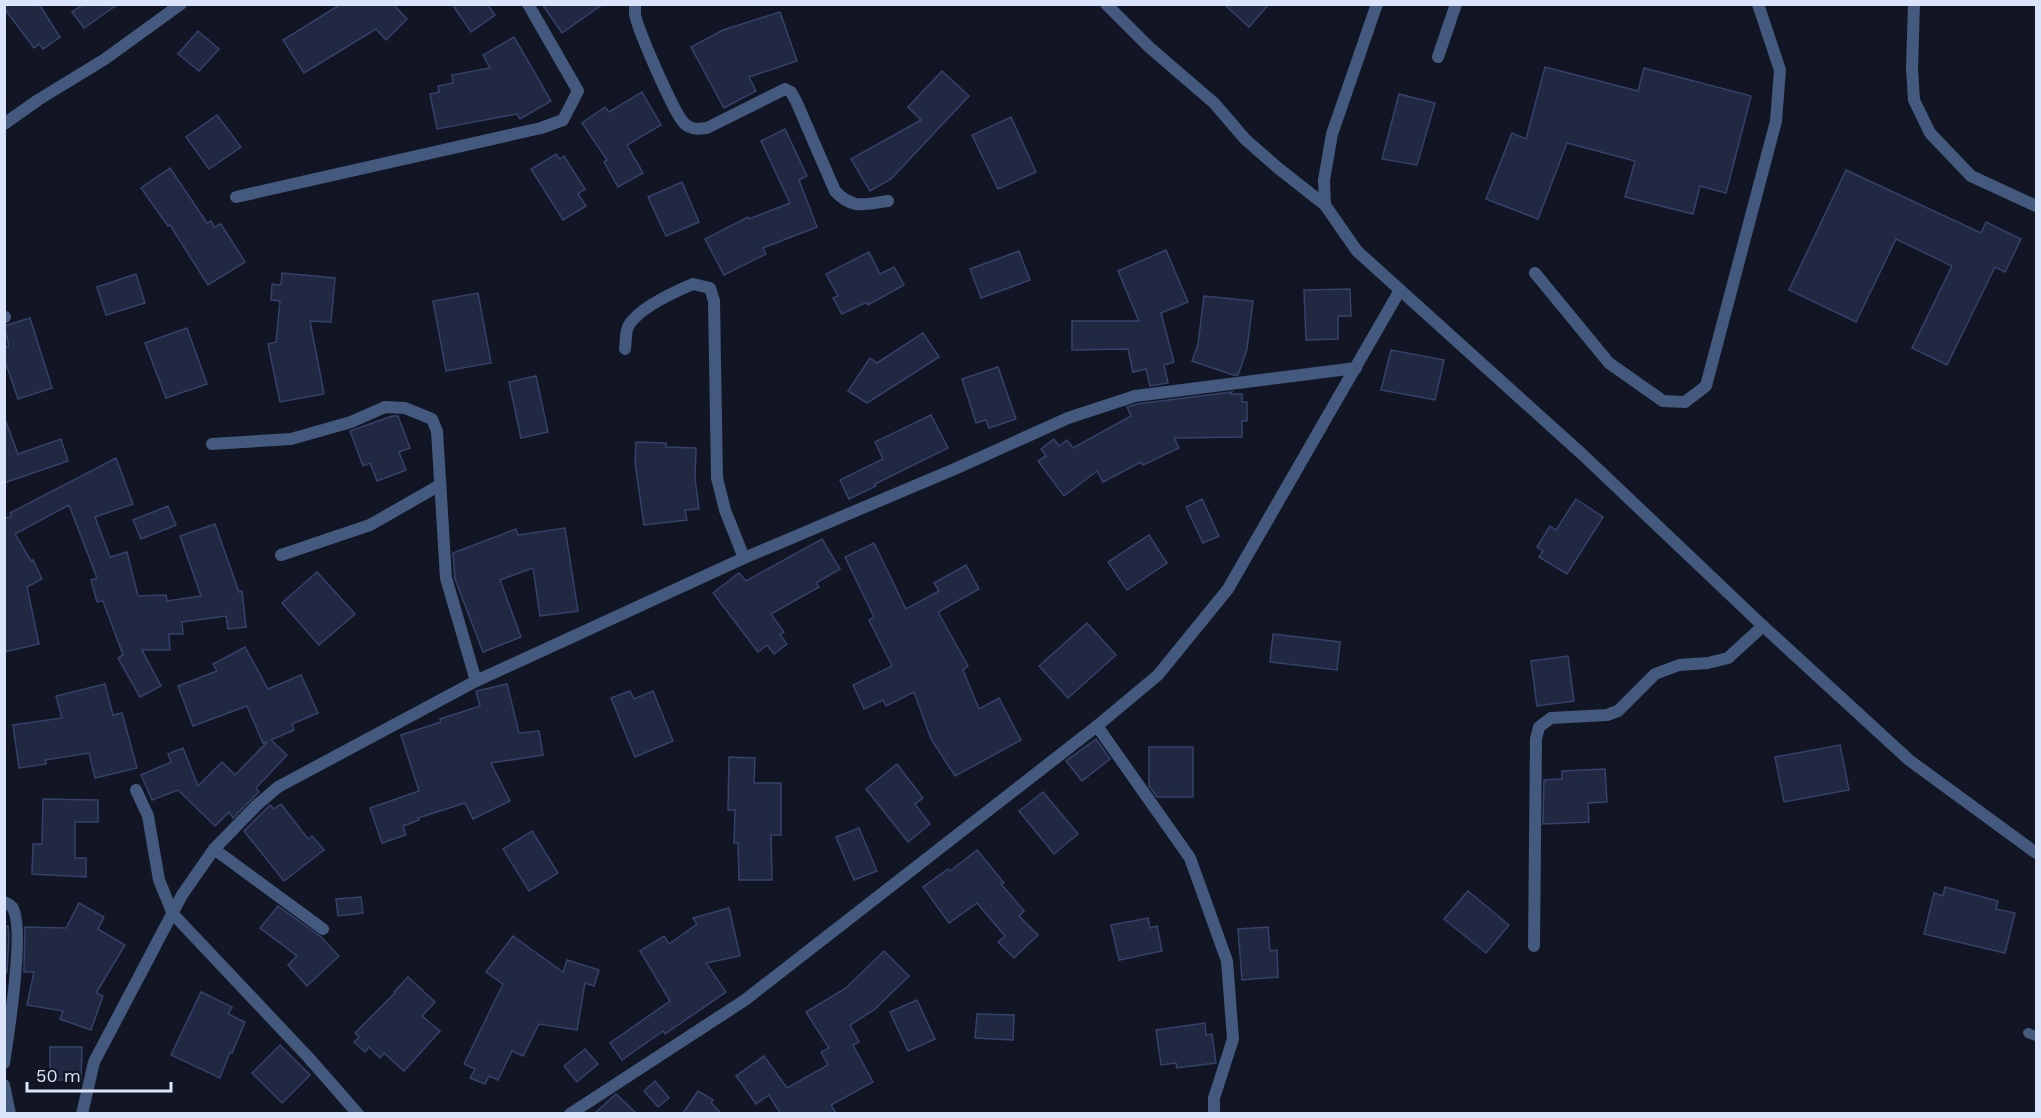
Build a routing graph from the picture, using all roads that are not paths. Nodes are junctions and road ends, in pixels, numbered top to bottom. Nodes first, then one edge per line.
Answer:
1 (181, 4) edge
2 (528, 4) edge
3 (635, 4) edge
4 (1106, 4) edge
5 (1377, 4) edge
6 (1456, 4) edge
7 (1758, 4) edge
8 (1914, 4) edge
9 (1438, 57) dead end
10 (4, 124) edge
11 (236, 197) dead end
12 (888, 201) dead end
13 (1325, 205) junction
14 (2037, 206) edge
15 (1535, 273) dead end
16 (1400, 290) junction
17 (625, 349) dead end
18 (1356, 369) junction
19 (212, 444) dead end
20 (440, 485) junction
21 (281, 555) dead end
22 (744, 558) junction
23 (1763, 627) junction
24 (476, 681) junction
25 (1097, 726) junction
26 (136, 790) dead end
27 (214, 849) junction
28 (2037, 853) edge
29 (4, 902) edge
30 (173, 914) junction
31 (323, 929) dead end
32 (1534, 946) dead end
33 (4, 1063) edge
34 (4, 1085) edge
35 (10, 1113) edge
36 (82, 1113) edge
37 (358, 1113) edge
38 (570, 1113) edge
39 (1214, 1113) edge

1 - 10 street
2 - 11 street
3 - 12 street
4 - 13 street
5 - 13 street
6 - 9 street
7 - 15 street
8 - 14 street
13 - 16 street
16 - 18 street
16 - 23 street
17 - 22 street
18 - 22 street
18 - 25 street
19 - 20 street
20 - 21 street
20 - 24 street
22 - 24 street
23 - 28 street
23 - 32 street
24 - 27 street
25 - 38 street
25 - 39 street
26 - 30 street
27 - 30 street
27 - 31 street
29 - 33 street
30 - 36 street
30 - 37 street
34 - 35 street

